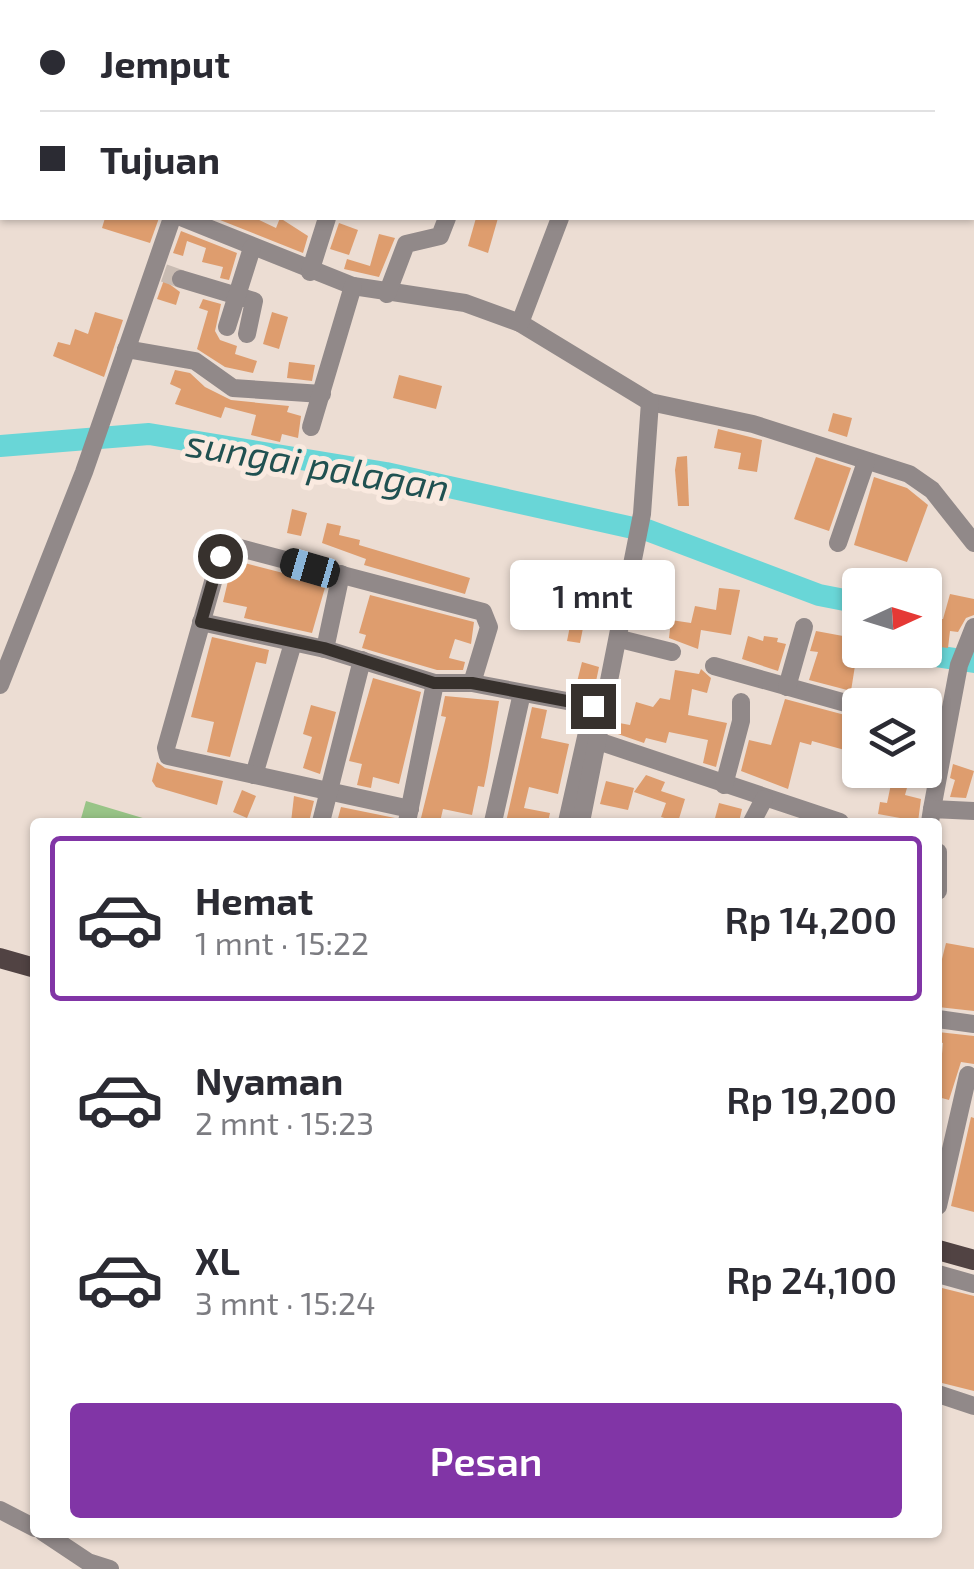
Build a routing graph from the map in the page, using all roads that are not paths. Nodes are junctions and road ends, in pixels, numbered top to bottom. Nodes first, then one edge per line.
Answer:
1 (172, 220) edge
2 (188, 220) edge
3 (326, 220) edge
4 (446, 220) edge
5 (559, 220) edge
6 (252, 248) junction
7 (310, 272) junction
8 (166, 274) junction
9 (353, 286) junction
10 (387, 294) junction
11 (234, 296) junction
12 (520, 323) junction
13 (226, 327) dead end
14 (247, 334) dead end
15 (126, 349) junction
16 (322, 394) junction
17 (650, 402) junction
18 (311, 426) dead end
19 (866, 462) junction
20 (838, 542) dead end
21 (974, 544) edge
22 (342, 574) junction
23 (201, 622) junction
24 (974, 627) edge
25 (804, 628) dead end
26 (8, 635) edge
27 (620, 638) junction
28 (293, 644) junction
29 (324, 648) junction
30 (672, 652) dead end
31 (362, 660) junction
32 (714, 666) dead end
33 (434, 683) junction
34 (472, 683) junction
35 (0, 685) edge
36 (787, 686) junction
37 (954, 690) junction
38 (522, 694) junction
39 (974, 698) edge
40 (741, 702) dead end
41 (842, 702) edge
42 (942, 733) edge
43 (946, 734) junction
44 (598, 741) junction
45 (254, 775) junction
46 (724, 785) junction
47 (328, 791) junction
48 (764, 798) junction
49 (974, 812) edge
50 (408, 816) edge
51 (931, 816) edge
52 (322, 818) edge
53 (494, 818) edge
54 (569, 818) edge
55 (582, 818) edge
56 (754, 818) edge
57 (827, 818) edge
58 (0, 958) edge
59 (30, 967) edge
60 (942, 1019) edge
61 (974, 1024) edge
62 (968, 1075) dead end
63 (967, 1119) edge
64 (942, 1194) edge
65 (942, 1251) edge
66 (974, 1260) edge
67 (942, 1275) edge
68 (974, 1284) edge
69 (942, 1395) edge
70 (974, 1406) edge
71 (0, 1510) edge
72 (30, 1525) edge
73 (52, 1538) edge
74 (110, 1569) edge

1 - 8 street
2 - 6 street
3 - 7 street
4 - 10 street
5 - 12 street
6 - 7 street
6 - 11 street
7 - 9 street
8 - 11 street
8 - 15 street
9 - 10 street
9 - 16 street
10 - 12 street
11 - 13 street
11 - 14 street
12 - 17 street
15 - 16 street
15 - 26 street
16 - 18 street
17 - 19 street
17 - 27 street
19 - 20 street
19 - 21 street
22 - 23 street
22 - 29 street
22 - 34 street
23 - 28 street
23 - 45 street
24 - 37 street
25 - 36 street
26 - 35 street
27 - 30 street
27 - 44 street
28 - 29 street
28 - 45 street
29 - 31 street
31 - 33 street
31 - 47 street
32 - 36 street
33 - 34 street
33 - 50 street
34 - 38 street
36 - 41 street
37 - 39 street
37 - 43 street
38 - 53 street
38 - 54 street
40 - 46 street
42 - 43 street
43 - 51 street
44 - 46 street
44 - 55 street
45 - 47 street
46 - 48 street
47 - 50 street
47 - 52 street
48 - 56 street
48 - 57 street
49 - 51 street
58 - 59 main road
60 - 61 street
62 - 63 street
63 - 64 street
65 - 66 main road
67 - 68 street
69 - 70 street
71 - 72 street
73 - 74 street

